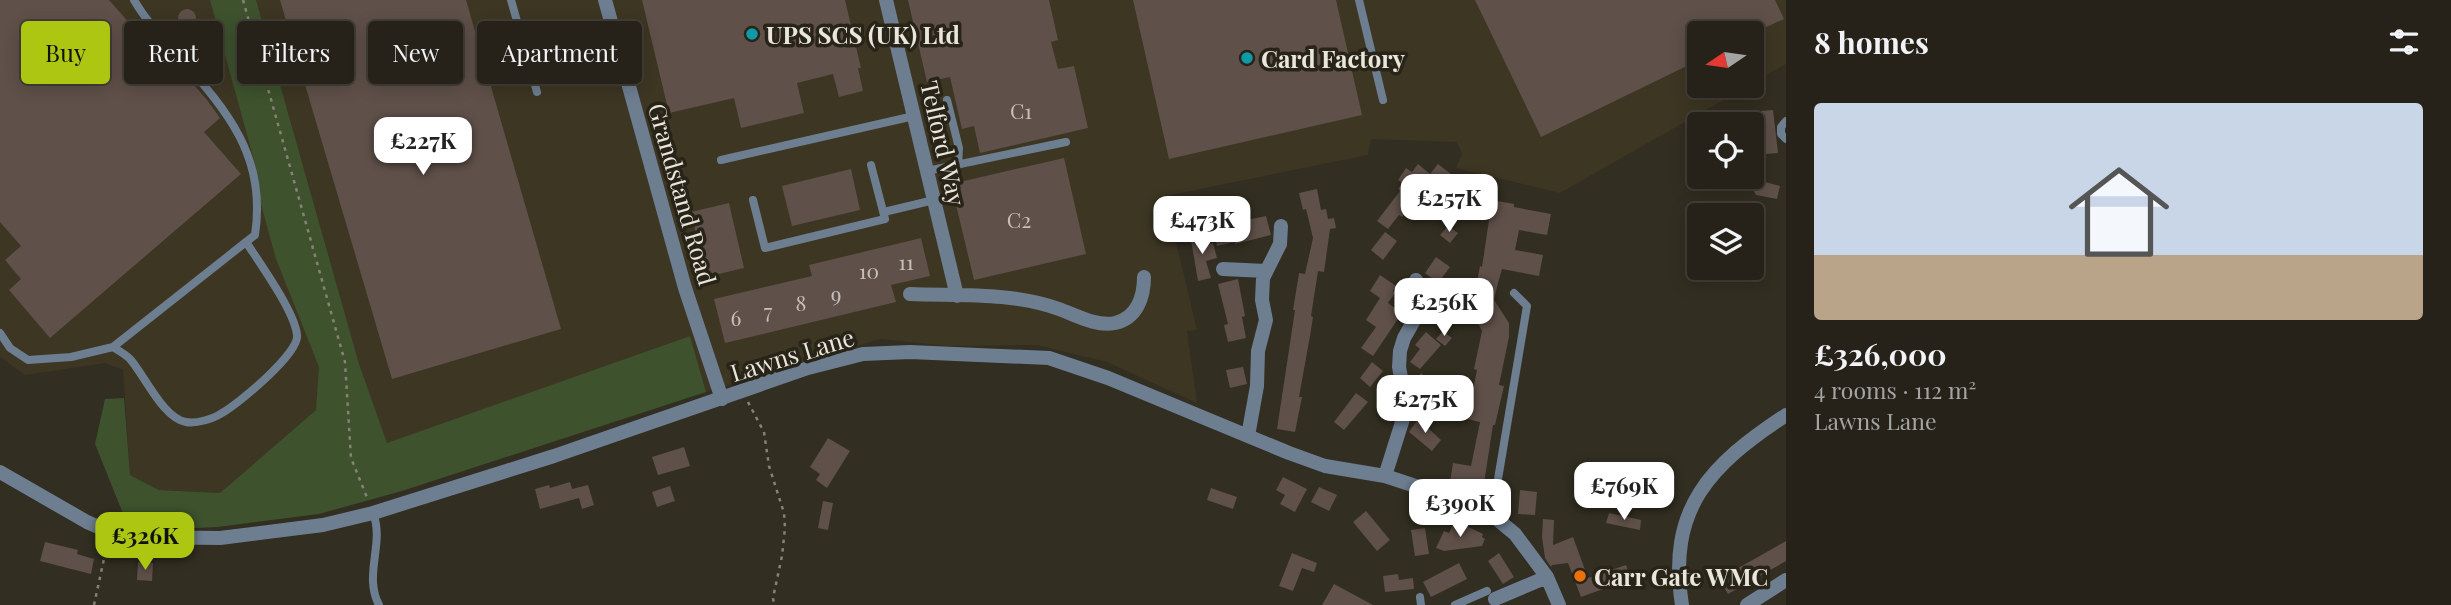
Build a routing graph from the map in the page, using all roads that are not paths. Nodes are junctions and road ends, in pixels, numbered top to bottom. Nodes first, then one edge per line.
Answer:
1 (134, 0) edge
2 (511, 0) edge
3 (605, 0) edge
4 (886, 0) edge
5 (1361, 0) edge
6 (537, 92) dead end
7 (947, 100) dead end
8 (1383, 100) dead end
9 (914, 117) junction
10 (1786, 121) edge
11 (1786, 139) edge
12 (1066, 142) dead end
13 (721, 160) dead end
14 (871, 165) dead end
15 (958, 165) junction
16 (927, 172) junction
17 (753, 200) dead end
18 (934, 200) junction
19 (884, 212) junction
20 (1281, 226) dead end
21 (246, 242) junction
22 (1223, 269) dead end
23 (1266, 271) junction
24 (1144, 277) dead end
25 (1416, 280) dead end
26 (1514, 293) dead end
27 (910, 294) dead end
28 (957, 296) junction
29 (1420, 310) junction
30 (1436, 313) dead end
31 (0, 333) edge
32 (113, 346) junction
33 (722, 399) junction
34 (1786, 415) edge
35 (1248, 436) junction
36 (0, 472) edge
37 (1385, 476) junction
38 (373, 513) junction
39 (1492, 515) junction
40 (1547, 577) junction
41 (1786, 580) edge
42 (1494, 598) edge
43 (379, 605) edge
44 (1455, 605) edge
45 (1559, 605) edge
46 (1682, 605) edge
47 (1747, 605) edge

1 - 21 lane
2 - 6 lane
3 - 33 street, Grandstand Road
4 - 9 street, Telford Way
5 - 8 lane
7 - 15 lane
9 - 13 lane
9 - 16 street, Telford Way
10 - 11 lane
12 - 15 lane
14 - 19 lane
15 - 16 lane
16 - 18 street, Telford Way
17 - 19 lane
18 - 19 lane
18 - 28 street, Telford Way
20 - 23 street
21 - 32 lane
21 - 32 lane
22 - 23 street
23 - 35 street
24 - 28 street
25 - 29 street
26 - 39 lane
27 - 28 street
29 - 30 street
29 - 37 street
31 - 32 lane
33 - 35 street, Lawns Lane
33 - 38 street, Lawns Lane
34 - 46 street
35 - 37 street, Lawns Lane
36 - 38 street, Lawns Lane
37 - 39 street, Lawns Lane
38 - 43 lane
39 - 40 street, Lawns Lane
40 - 42 street
40 - 45 street, Lawns Lane
41 - 47 street
42 - 44 lane

